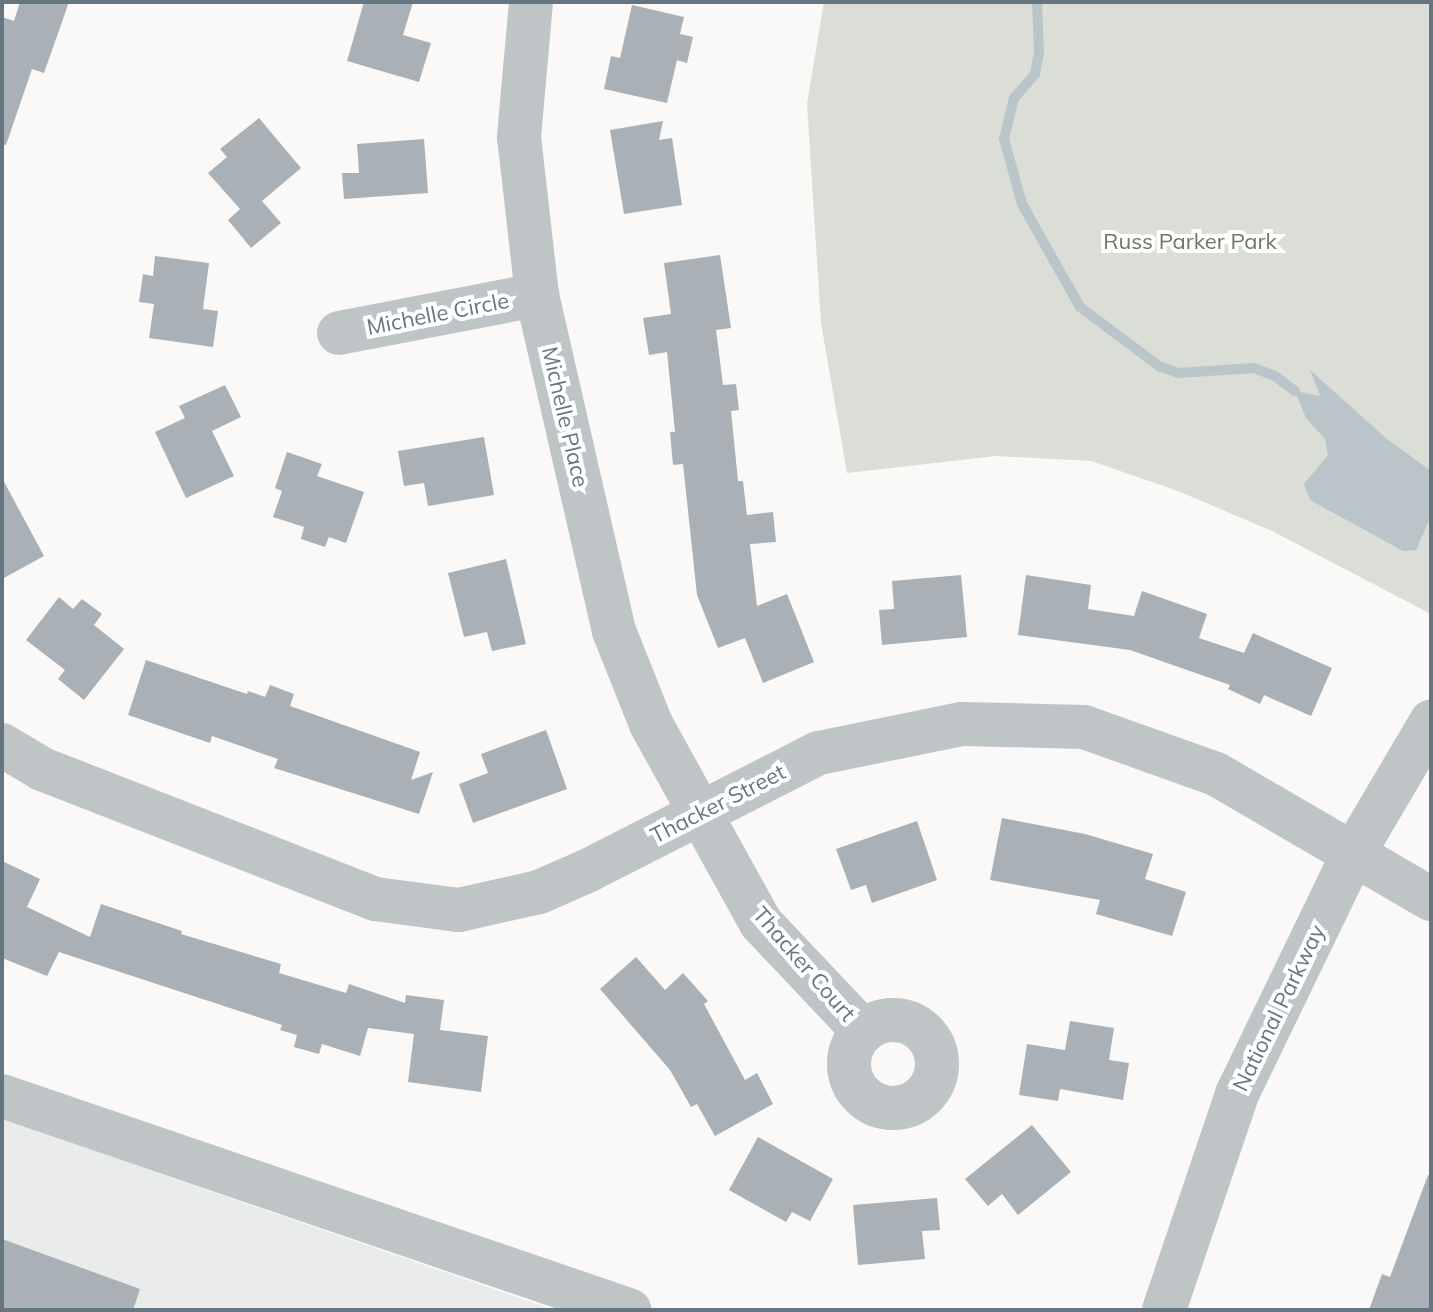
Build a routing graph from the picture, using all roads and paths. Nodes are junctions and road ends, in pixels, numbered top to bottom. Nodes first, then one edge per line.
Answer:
1 (531, 2) edge
2 (537, 295) junction
3 (339, 333) dead end
4 (1431, 722) edge
5 (2, 745) edge
6 (698, 813) junction
7 (1352, 856) junction
8 (1431, 899) edge
9 (863, 1031) dead end
10 (2, 1096) edge
11 (629, 1310) edge
12 (1164, 1310) edge

1 - 2 street, Michelle Place
2 - 3 street, Michelle Circle
2 - 6 street, Michelle Place
4 - 7 street, National Parkway
5 - 6 street, Thacker Street
6 - 7 street, Thacker Street
6 - 9 street, Thacker Court
7 - 8 street, Thacker Street
7 - 12 street, National Parkway
10 - 11 street

